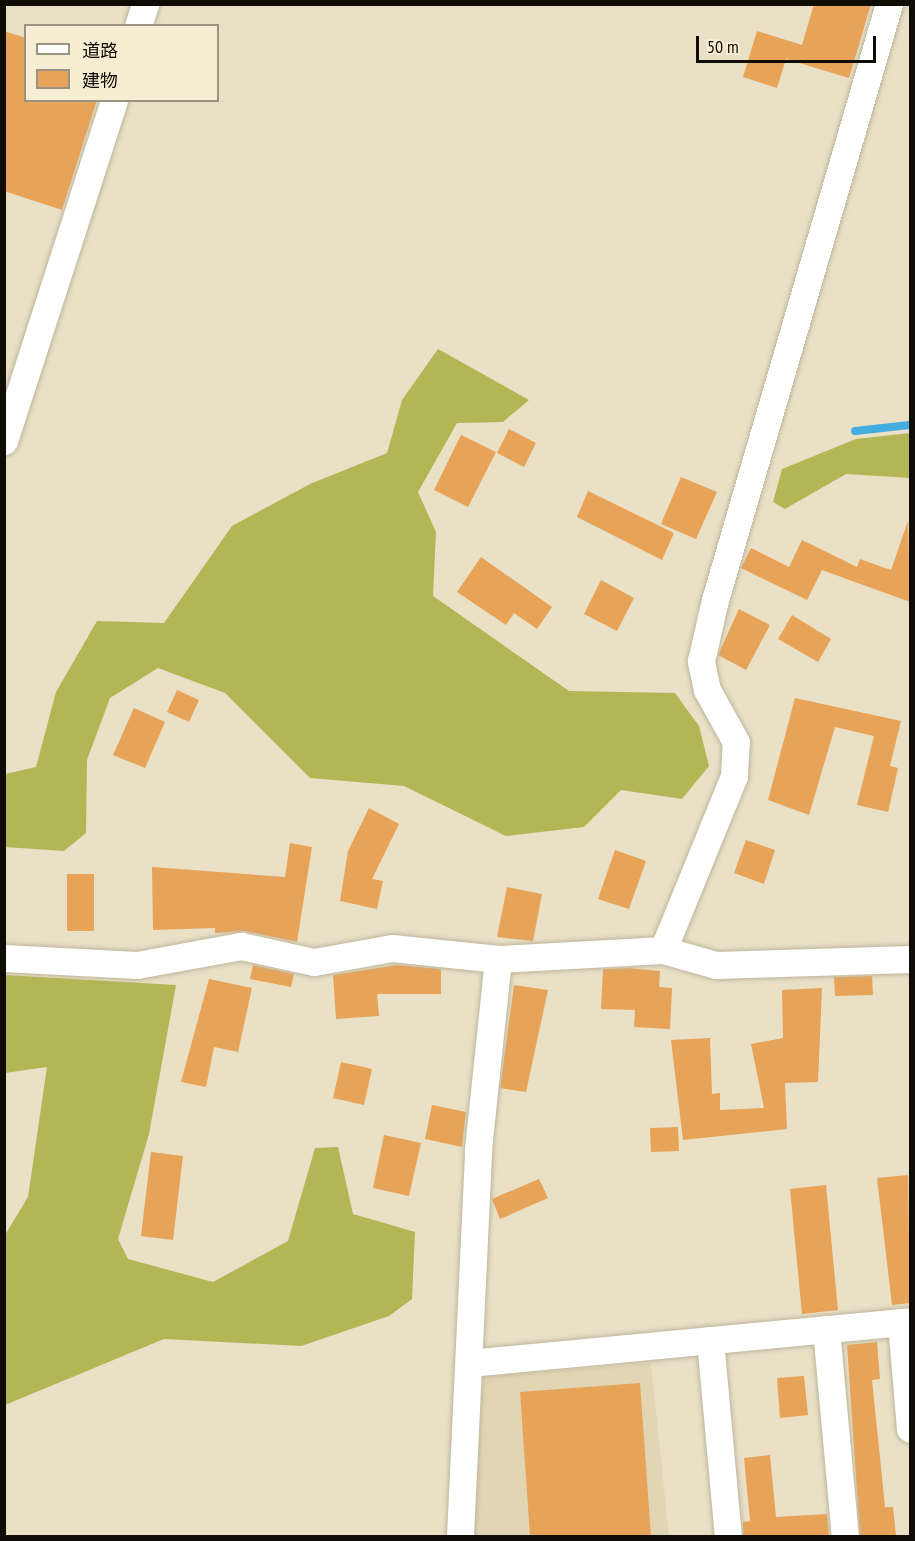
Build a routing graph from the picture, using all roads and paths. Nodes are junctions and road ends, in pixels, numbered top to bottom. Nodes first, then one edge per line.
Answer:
1 (145, 4) edge
2 (889, 4) edge
3 (139, 24) edge
4 (113, 102) edge
5 (4, 441) edge
6 (663, 950) junction
7 (4, 958) edge
8 (498, 959) junction
9 (910, 959) edge
10 (906, 1321) edge
11 (826, 1329) junction
12 (710, 1340) junction
13 (469, 1364) junction
14 (910, 1429) edge
15 (460, 1536) edge
16 (728, 1536) edge
17 (845, 1536) edge

1 - 3 street
2 - 6 street
4 - 5 street
6 - 8 street
6 - 9 street
7 - 8 street
8 - 13 street
10 - 11 street
10 - 14 street
11 - 12 street
11 - 17 street
12 - 13 street
12 - 16 street
13 - 15 street

